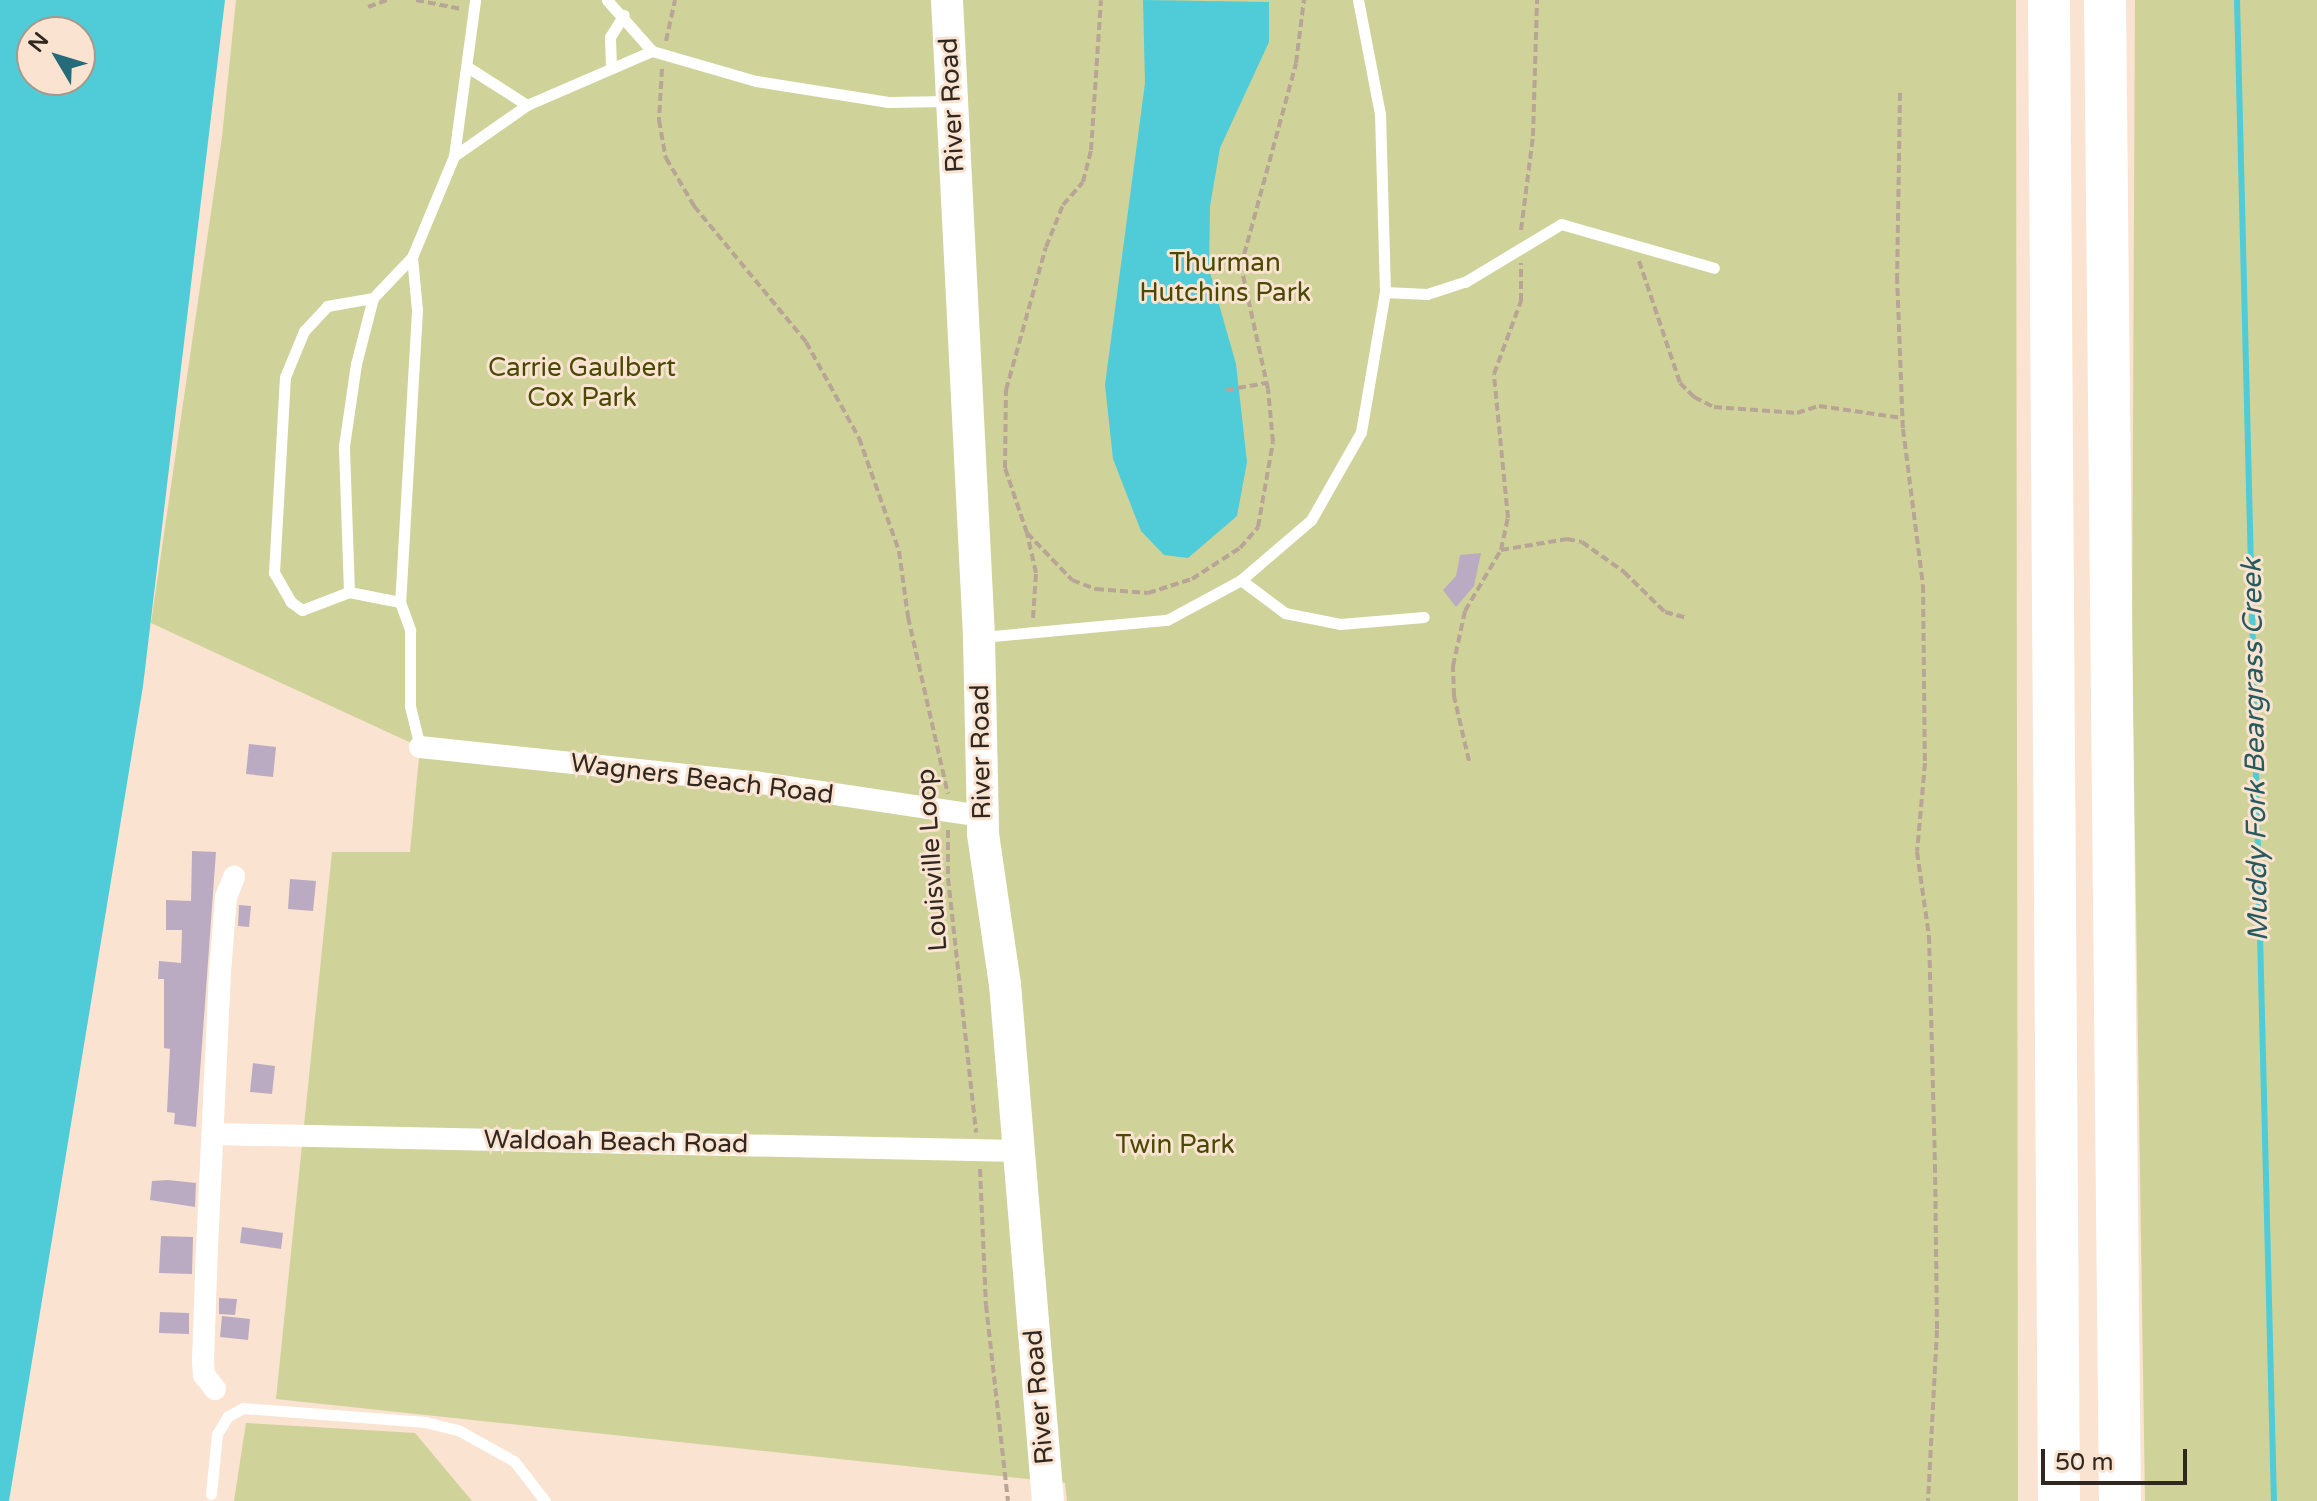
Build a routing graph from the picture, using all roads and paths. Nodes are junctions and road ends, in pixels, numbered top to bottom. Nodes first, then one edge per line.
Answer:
1 (387, 0) edge
2 (416, 0) edge
3 (607, 0) edge
4 (675, 0) edge
5 (947, 0) edge
6 (1101, 0) edge
7 (1304, 0) edge
8 (1358, 0) edge
9 (1537, 0) edge
10 (2049, 0) edge
11 (2105, 0) edge
12 (474, 6) edge
13 (368, 7) dead end
14 (624, 15) junction
15 (658, 52) junction
16 (611, 67) junction
17 (469, 68) junction
18 (1900, 93) dead end
19 (952, 101) junction
20 (527, 105) junction
21 (454, 156) junction
22 (1634, 245) junction
23 (1521, 251) junction
24 (412, 257) junction
25 (1714, 268) dead end
26 (1385, 292) junction
27 (373, 298) junction
28 (1266, 383) junction
29 (1226, 390) dead end
30 (1902, 418) junction
31 (1027, 533) junction
32 (1501, 550) junction
33 (1241, 580) junction
34 (349, 592) junction
35 (400, 602) junction
36 (1424, 617) dead end
37 (1687, 618) dead end
38 (1032, 636) junction
39 (979, 637) junction
40 (420, 747) joint
41 (1469, 761) dead end
42 (948, 811) junction
43 (982, 816) junction
44 (234, 877) dead end
45 (213, 1134) junction
46 (978, 1150) junction
47 (1018, 1151) junction
48 (215, 1389) dead end
49 (211, 1494) dead end
50 (545, 1501) edge
51 (1008, 1501) edge
52 (1048, 1501) edge
53 (1928, 1501) edge
54 (2059, 1501) edge
55 (2120, 1501) edge

1 - 13 path
2 - 12 path
3 - 14 lane
4 - 15 path, Louisville Loop
5 - 19 street, River Road
6 - 31 path
7 - 28 path
8 - 26 lane
9 - 23 path
10 - 54 highway
11 - 55 highway
12 - 17 lane
14 - 15 lane
14 - 16 lane
15 - 16 lane
15 - 19 lane
15 - 42 path, Louisville Loop
16 - 20 lane
17 - 20 lane
17 - 21 lane
18 - 30 path
19 - 39 street, River Road
20 - 21 lane
21 - 24 lane
22 - 23 lane
22 - 25 lane
22 - 30 path
23 - 26 lane
23 - 32 path
24 - 27 lane
24 - 35 lane
26 - 33 lane
27 - 34 lane
27 - 34 lane
28 - 29 path
28 - 31 path
30 - 53 path
31 - 38 path
32 - 37 path
32 - 41 path
33 - 36 lane
33 - 38 lane
34 - 35 lane
35 - 40 lane
38 - 39 lane
39 - 43 street, River Road
40 - 42 street, Wagners Beach Road
42 - 43 street, Wagners Beach Road
42 - 46 path, Louisville Loop
43 - 47 street, River Road
44 - 45 street
45 - 46 street, Waldoah Beach Road
45 - 48 street
46 - 47 street, Waldoah Beach Road
46 - 51 path, Louisville Loop
47 - 52 street, River Road
49 - 50 lane

